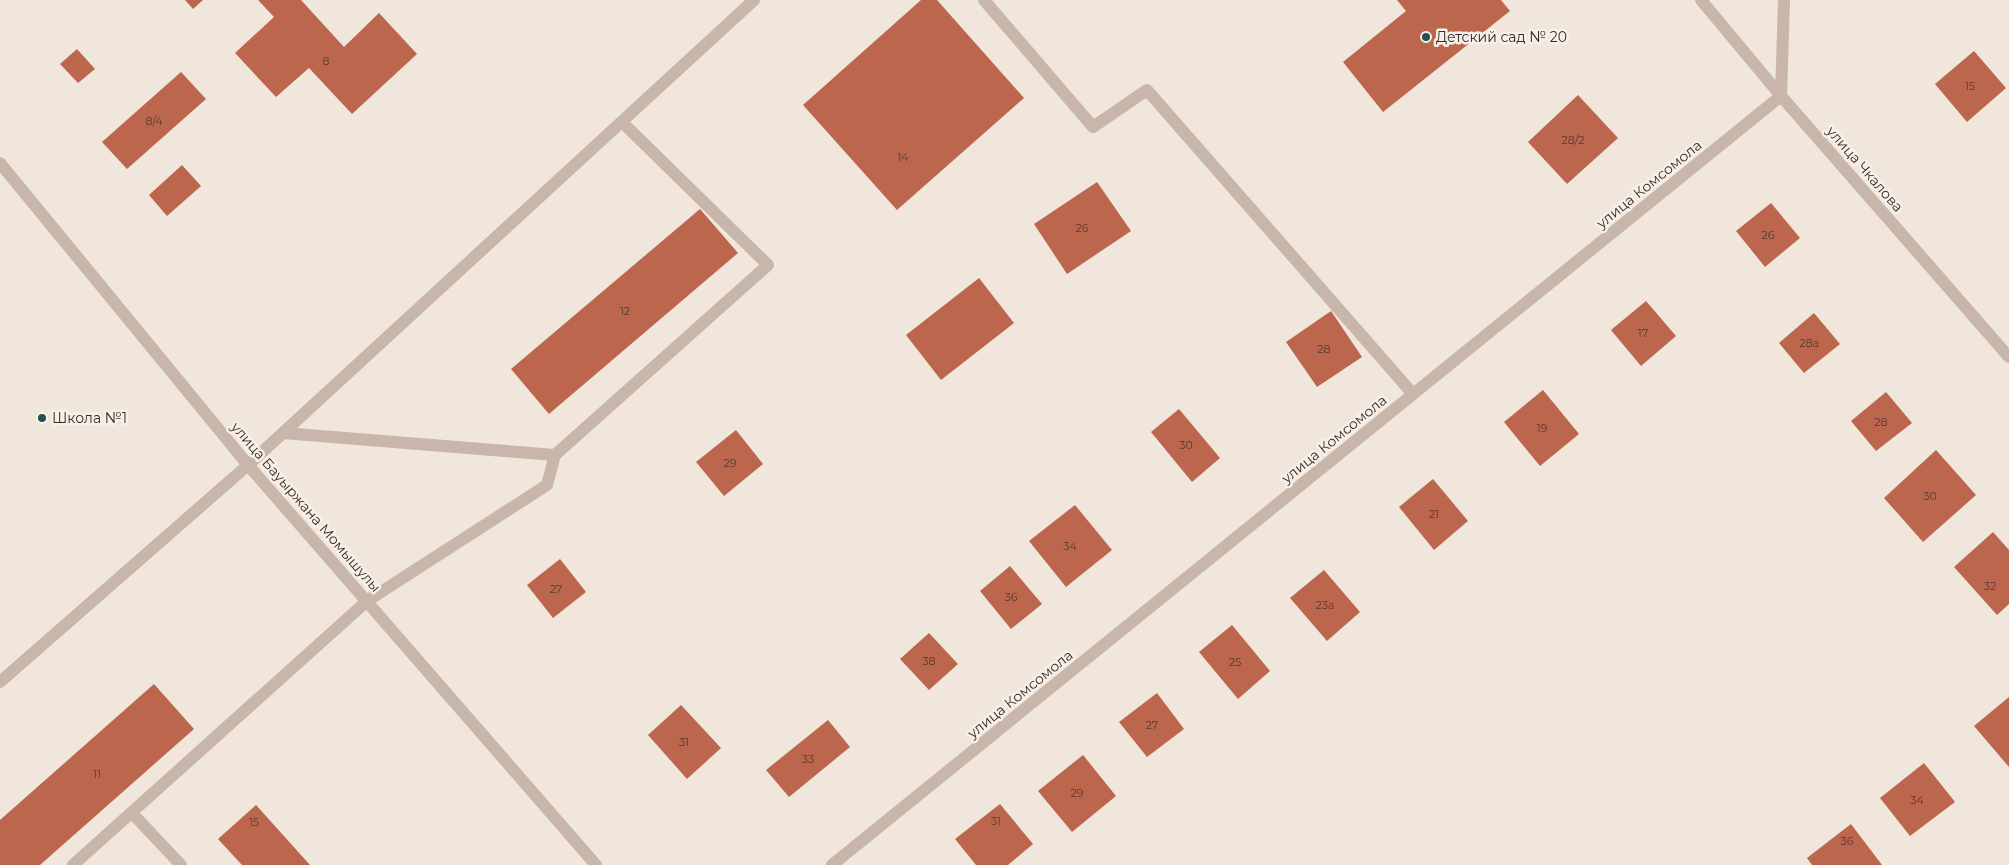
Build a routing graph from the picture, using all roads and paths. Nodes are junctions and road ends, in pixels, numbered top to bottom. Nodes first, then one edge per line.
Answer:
1 (754, 0) edge
2 (984, 0) edge
3 (1701, 0) edge
4 (1784, 0) edge
5 (1781, 96) junction
6 (622, 122) junction
7 (0, 163) edge
8 (2009, 357) edge
9 (1413, 394) junction
10 (284, 433) junction
11 (555, 455) junction
12 (248, 465) junction
13 (367, 602) junction
14 (0, 682) edge
15 (132, 812) junction
16 (73, 865) edge
17 (181, 865) edge
18 (596, 865) edge
19 (832, 865) edge

1 - 6 street
2 - 9 street
3 - 5 street, улица Чкалова
4 - 5 street
5 - 8 street, улица Чкалова
5 - 9 street, улица Комсомола
6 - 10 street
6 - 11 street
7 - 12 street, улица Бауыржана Момышулы
9 - 19 street, улица Комсомола
10 - 11 street
10 - 12 street
11 - 13 street
12 - 13 street, улица Бауыржана Момышулы
12 - 14 street
13 - 15 street
13 - 18 street, улица Бауыржана Момышулы
15 - 16 street
15 - 17 street

